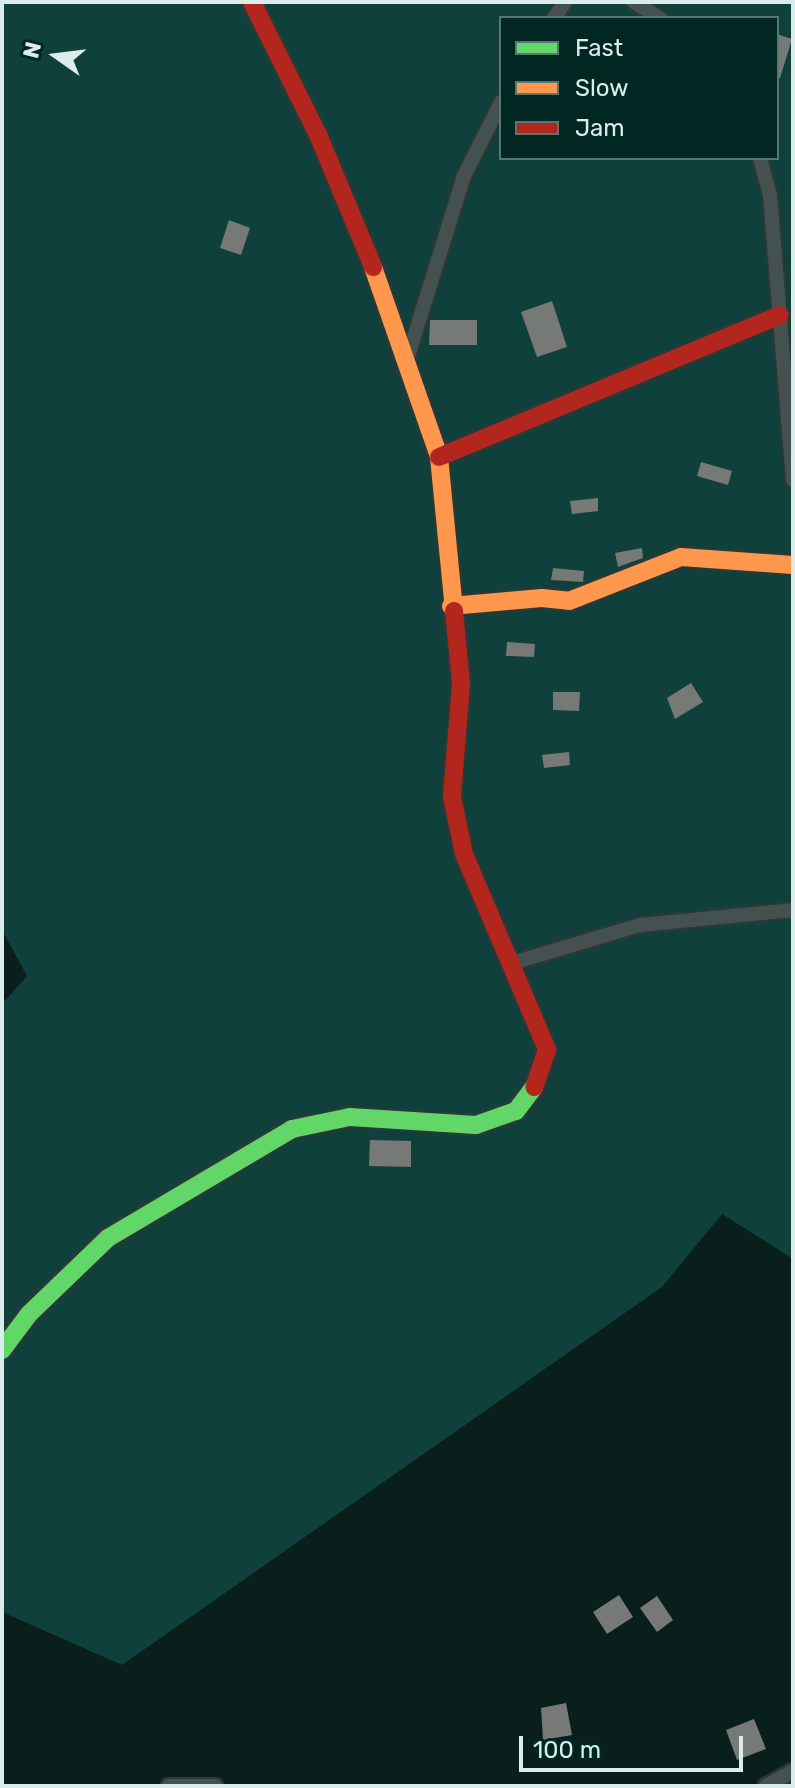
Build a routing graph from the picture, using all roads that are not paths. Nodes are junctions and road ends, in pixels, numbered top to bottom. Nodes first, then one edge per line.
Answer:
1 (252, 2) edge
2 (634, 2) edge
3 (657, 16) edge
4 (499, 106) edge
5 (761, 160) edge
6 (780, 315) junction
7 (406, 363) junction
8 (439, 457) junction
9 (793, 480) edge
10 (793, 565) edge
11 (451, 606) junction
12 (793, 910) edge
13 (509, 964) junction
14 (2, 1350) edge
15 (793, 1771) edge
16 (169, 1786) edge
17 (215, 1786) edge
18 (766, 1786) edge

1 - 7 street
2 - 3 street
4 - 7 street
5 - 6 street
6 - 8 street
6 - 9 street
7 - 8 street
8 - 11 street
10 - 11 street
11 - 13 street
12 - 13 street
13 - 14 street
15 - 18 street
16 - 17 street

